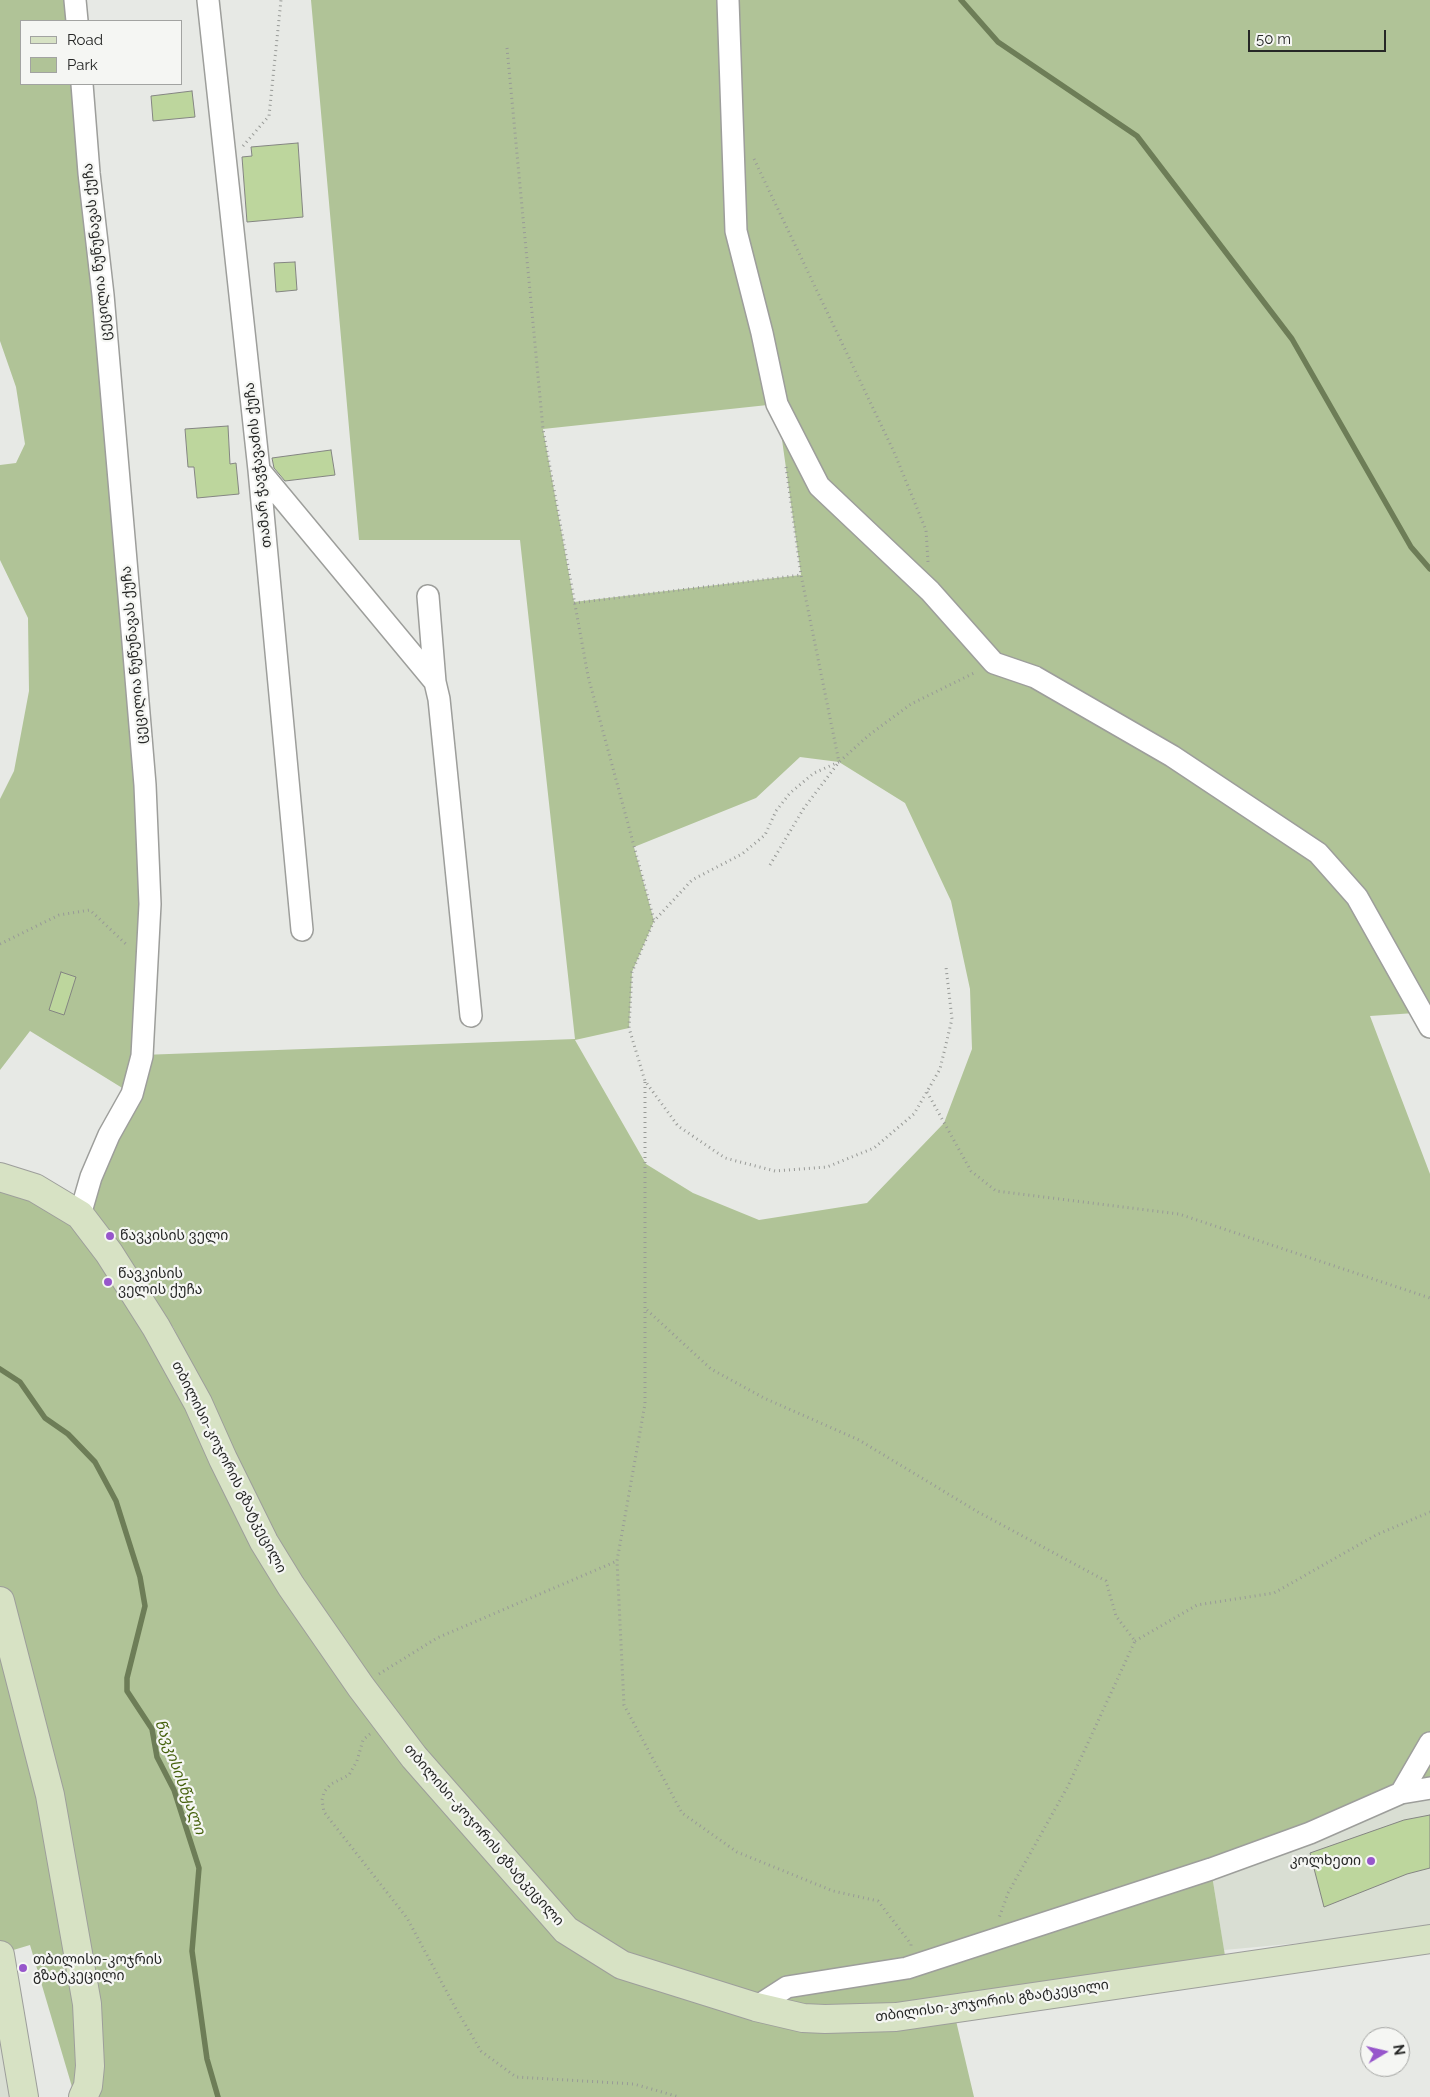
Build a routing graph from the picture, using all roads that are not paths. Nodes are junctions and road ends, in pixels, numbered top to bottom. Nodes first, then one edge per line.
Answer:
1 (74, 0) edge
2 (208, 0) edge
3 (728, 0) edge
4 (76, 20) edge
5 (82, 85) edge
6 (259, 470) junction
7 (428, 596) dead end
8 (435, 682) junction
9 (302, 930) dead end
10 (471, 1016) dead end
11 (1430, 1027) edge
12 (0, 1177) edge
13 (80, 1216) junction
14 (0, 1601) edge
15 (1430, 1743) edge
16 (1430, 1788) edge
17 (1401, 1793) junction
18 (1430, 1939) edge
19 (0, 1955) edge
20 (756, 2007) junction
21 (24, 2097) edge
22 (83, 2097) edge

1 - 4 street
2 - 6 street, თამარ ჭავჭავაძის ქუჩა
3 - 11 street
5 - 13 street, ცეცილია წუწუნავას ქუჩა
6 - 8 street
6 - 9 street, თამარ ჭავჭავაძის ქუჩა
7 - 8 street
8 - 10 street
12 - 13 main road, თბილისი-კოჯორის გზატკეცილი
13 - 20 main road, თბილისი-კოჯორის გზატკეცილი
14 - 22 main road
15 - 17 street
16 - 17 street
17 - 20 street
18 - 20 main road, თბილისი-კოჯორის გზატკეცილი
19 - 21 main road

